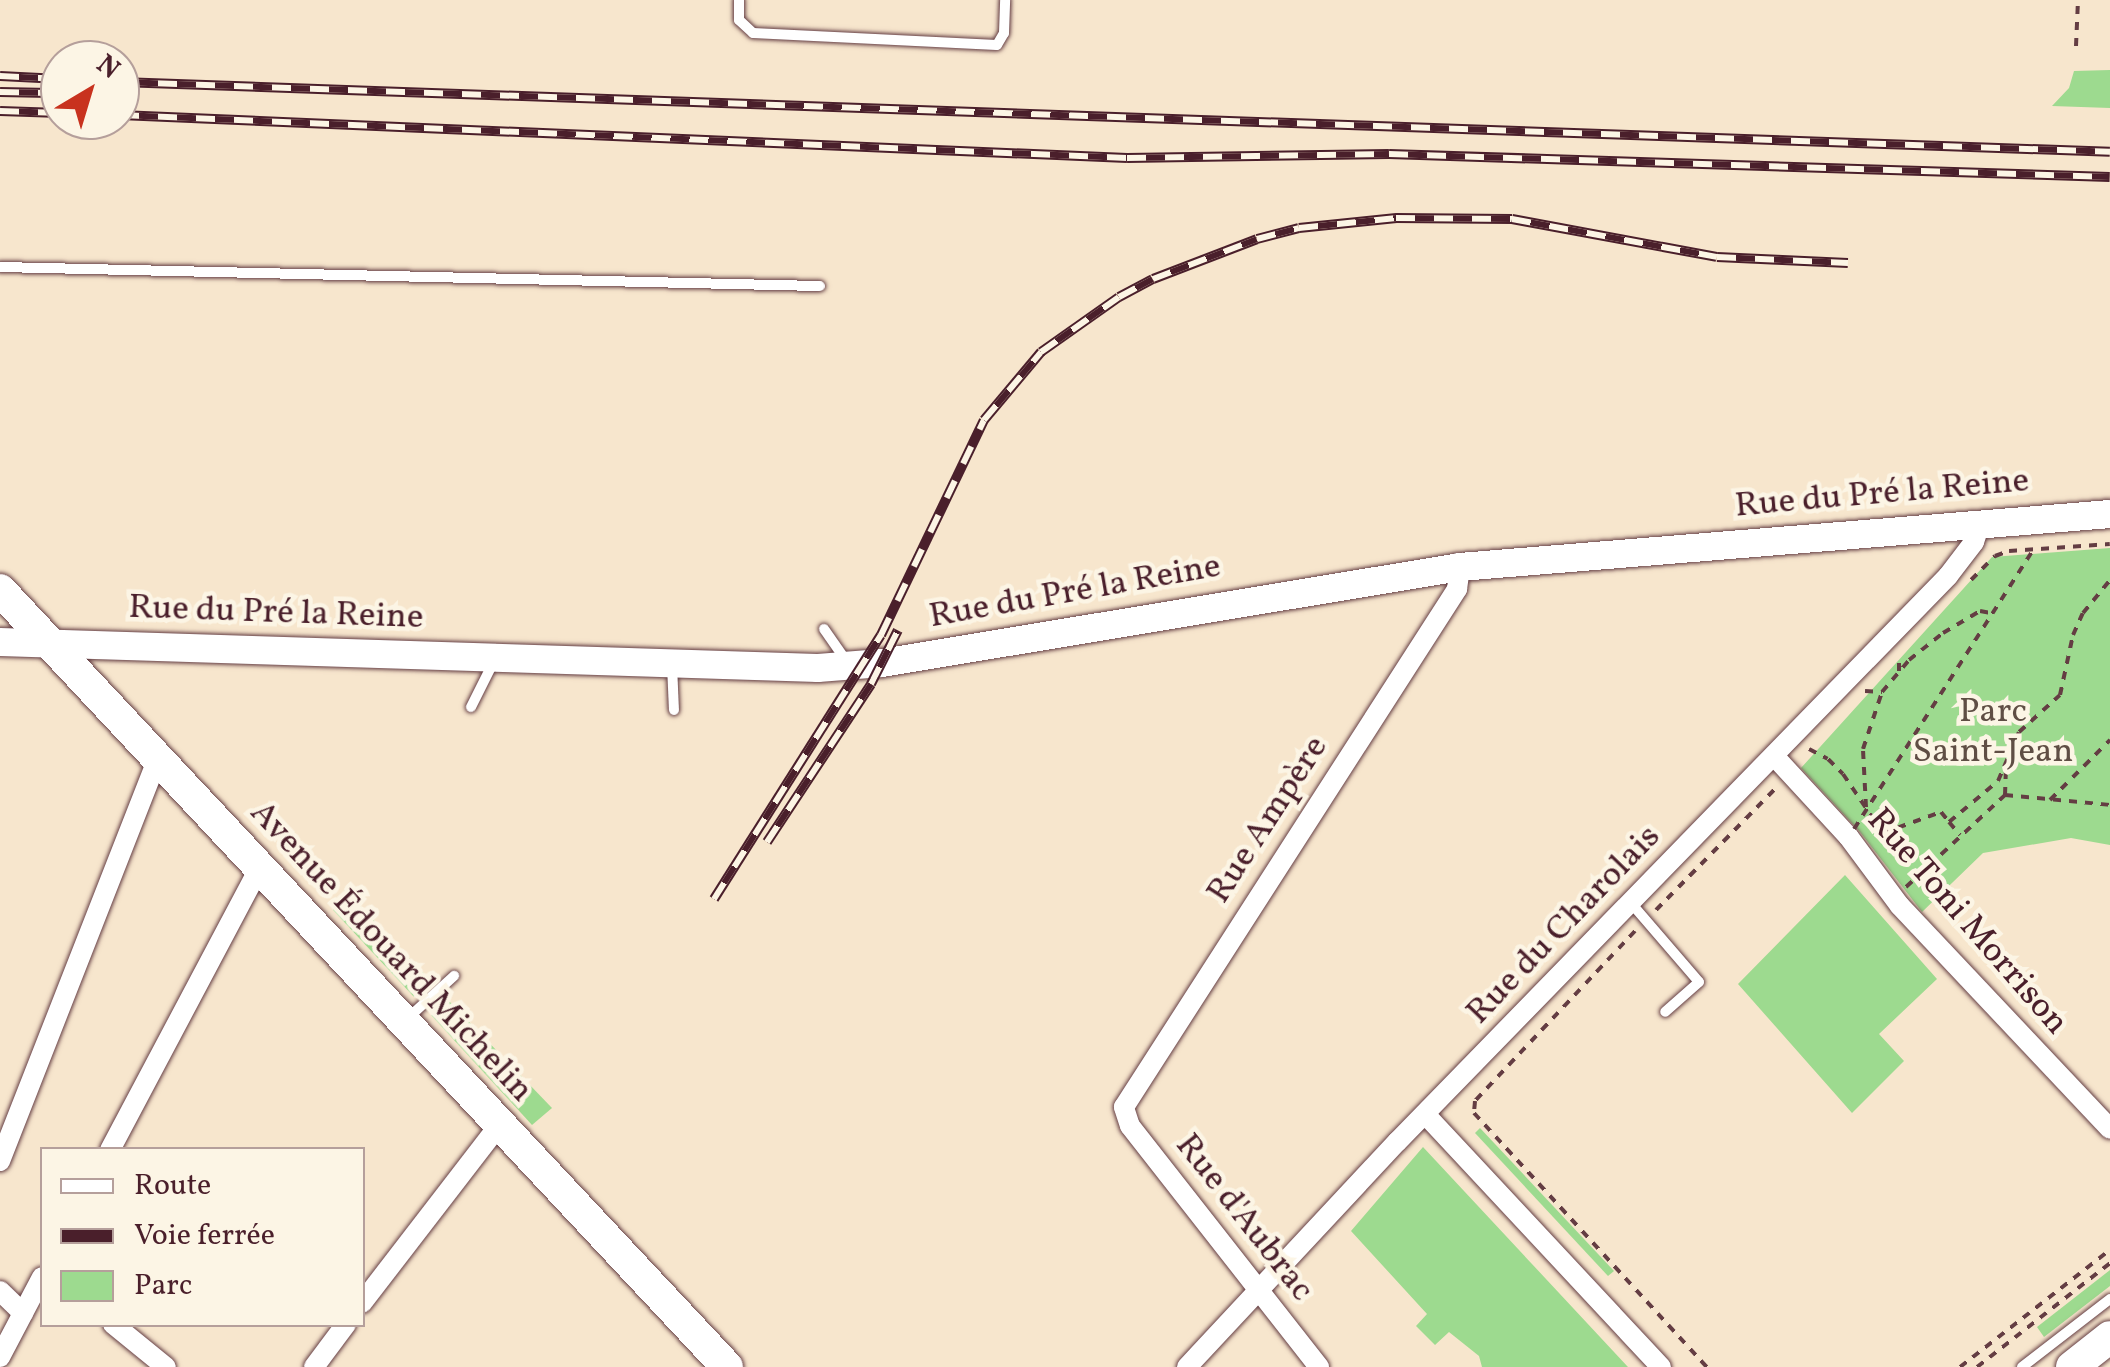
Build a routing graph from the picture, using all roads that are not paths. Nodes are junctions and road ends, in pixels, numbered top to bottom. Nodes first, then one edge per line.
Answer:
1 (739, 0) edge
2 (1005, 0) edge
3 (724, 19) dead end
4 (741, 24) junction
5 (0, 268) edge
6 (820, 286) dead end
7 (2110, 514) edge
8 (1980, 524) junction
9 (1460, 567) junction
10 (0, 590) edge
11 (824, 630) dead end
12 (0, 642) edge
13 (49, 644) junction
14 (496, 658) junction
15 (672, 664) junction
16 (850, 666) junction
17 (471, 707) dead end
18 (674, 710) dead end
19 (1774, 757) junction
20 (157, 761) junction
21 (259, 869) junction
22 (1631, 903) junction
23 (454, 976) dead end
24 (1665, 1012) dead end
25 (403, 1023) junction
26 (1124, 1107) joint
27 (1424, 1114) junction
28 (498, 1125) junction
29 (2110, 1129) edge
30 (112, 1147) edge
31 (0, 1161) edge
32 (40, 1281) edge
33 (0, 1291) edge
34 (1260, 1292) junction
35 (2110, 1298) edge
36 (365, 1300) edge
37 (23, 1314) junction
38 (117, 1327) edge
39 (337, 1328) edge
40 (0, 1357) edge
41 (166, 1367) edge
42 (314, 1367) edge
43 (727, 1367) edge
44 (1187, 1367) edge
45 (1318, 1367) edge
46 (1661, 1367) edge
47 (2022, 1367) edge

1 - 4 lane
2 - 4 lane
3 - 4 lane
5 - 6 lane
7 - 8 main road, Rue du Pré la Reine
8 - 9 main road, Rue du Pré la Reine
8 - 19 street, Rue du Charolais
9 - 16 main road, Rue du Pré la Reine
9 - 26 street, Rue Ampère
10 - 13 main road, Avenue Édouard Michelin
11 - 16 lane
12 - 13 main road, Rue du Pré la Reine
13 - 14 main road, Rue du Pré la Reine
13 - 20 main road, Avenue Édouard Michelin
14 - 15 main road, Rue du Pré la Reine
14 - 17 lane
15 - 16 main road, Rue du Pré la Reine
15 - 18 lane
19 - 22 street, Rue du Charolais
19 - 29 street, Rue Toni Morrison
20 - 21 main road, Avenue Édouard Michelin
20 - 31 street
21 - 25 main road, Avenue Édouard Michelin
21 - 30 street
22 - 24 lane
22 - 27 street, Rue du Charolais
23 - 25 lane
25 - 28 main road, Avenue Édouard Michelin
26 - 34 street, Rue d'Aubrac
27 - 34 street, Rue du Charolais
27 - 46 street
28 - 36 street
28 - 43 main road, Avenue Édouard Michelin
32 - 37 street
33 - 37 street
34 - 44 street, Rue du Charolais
34 - 45 street, Rue d'Aubrac
35 - 47 lane
37 - 40 street
38 - 41 street
39 - 42 street

